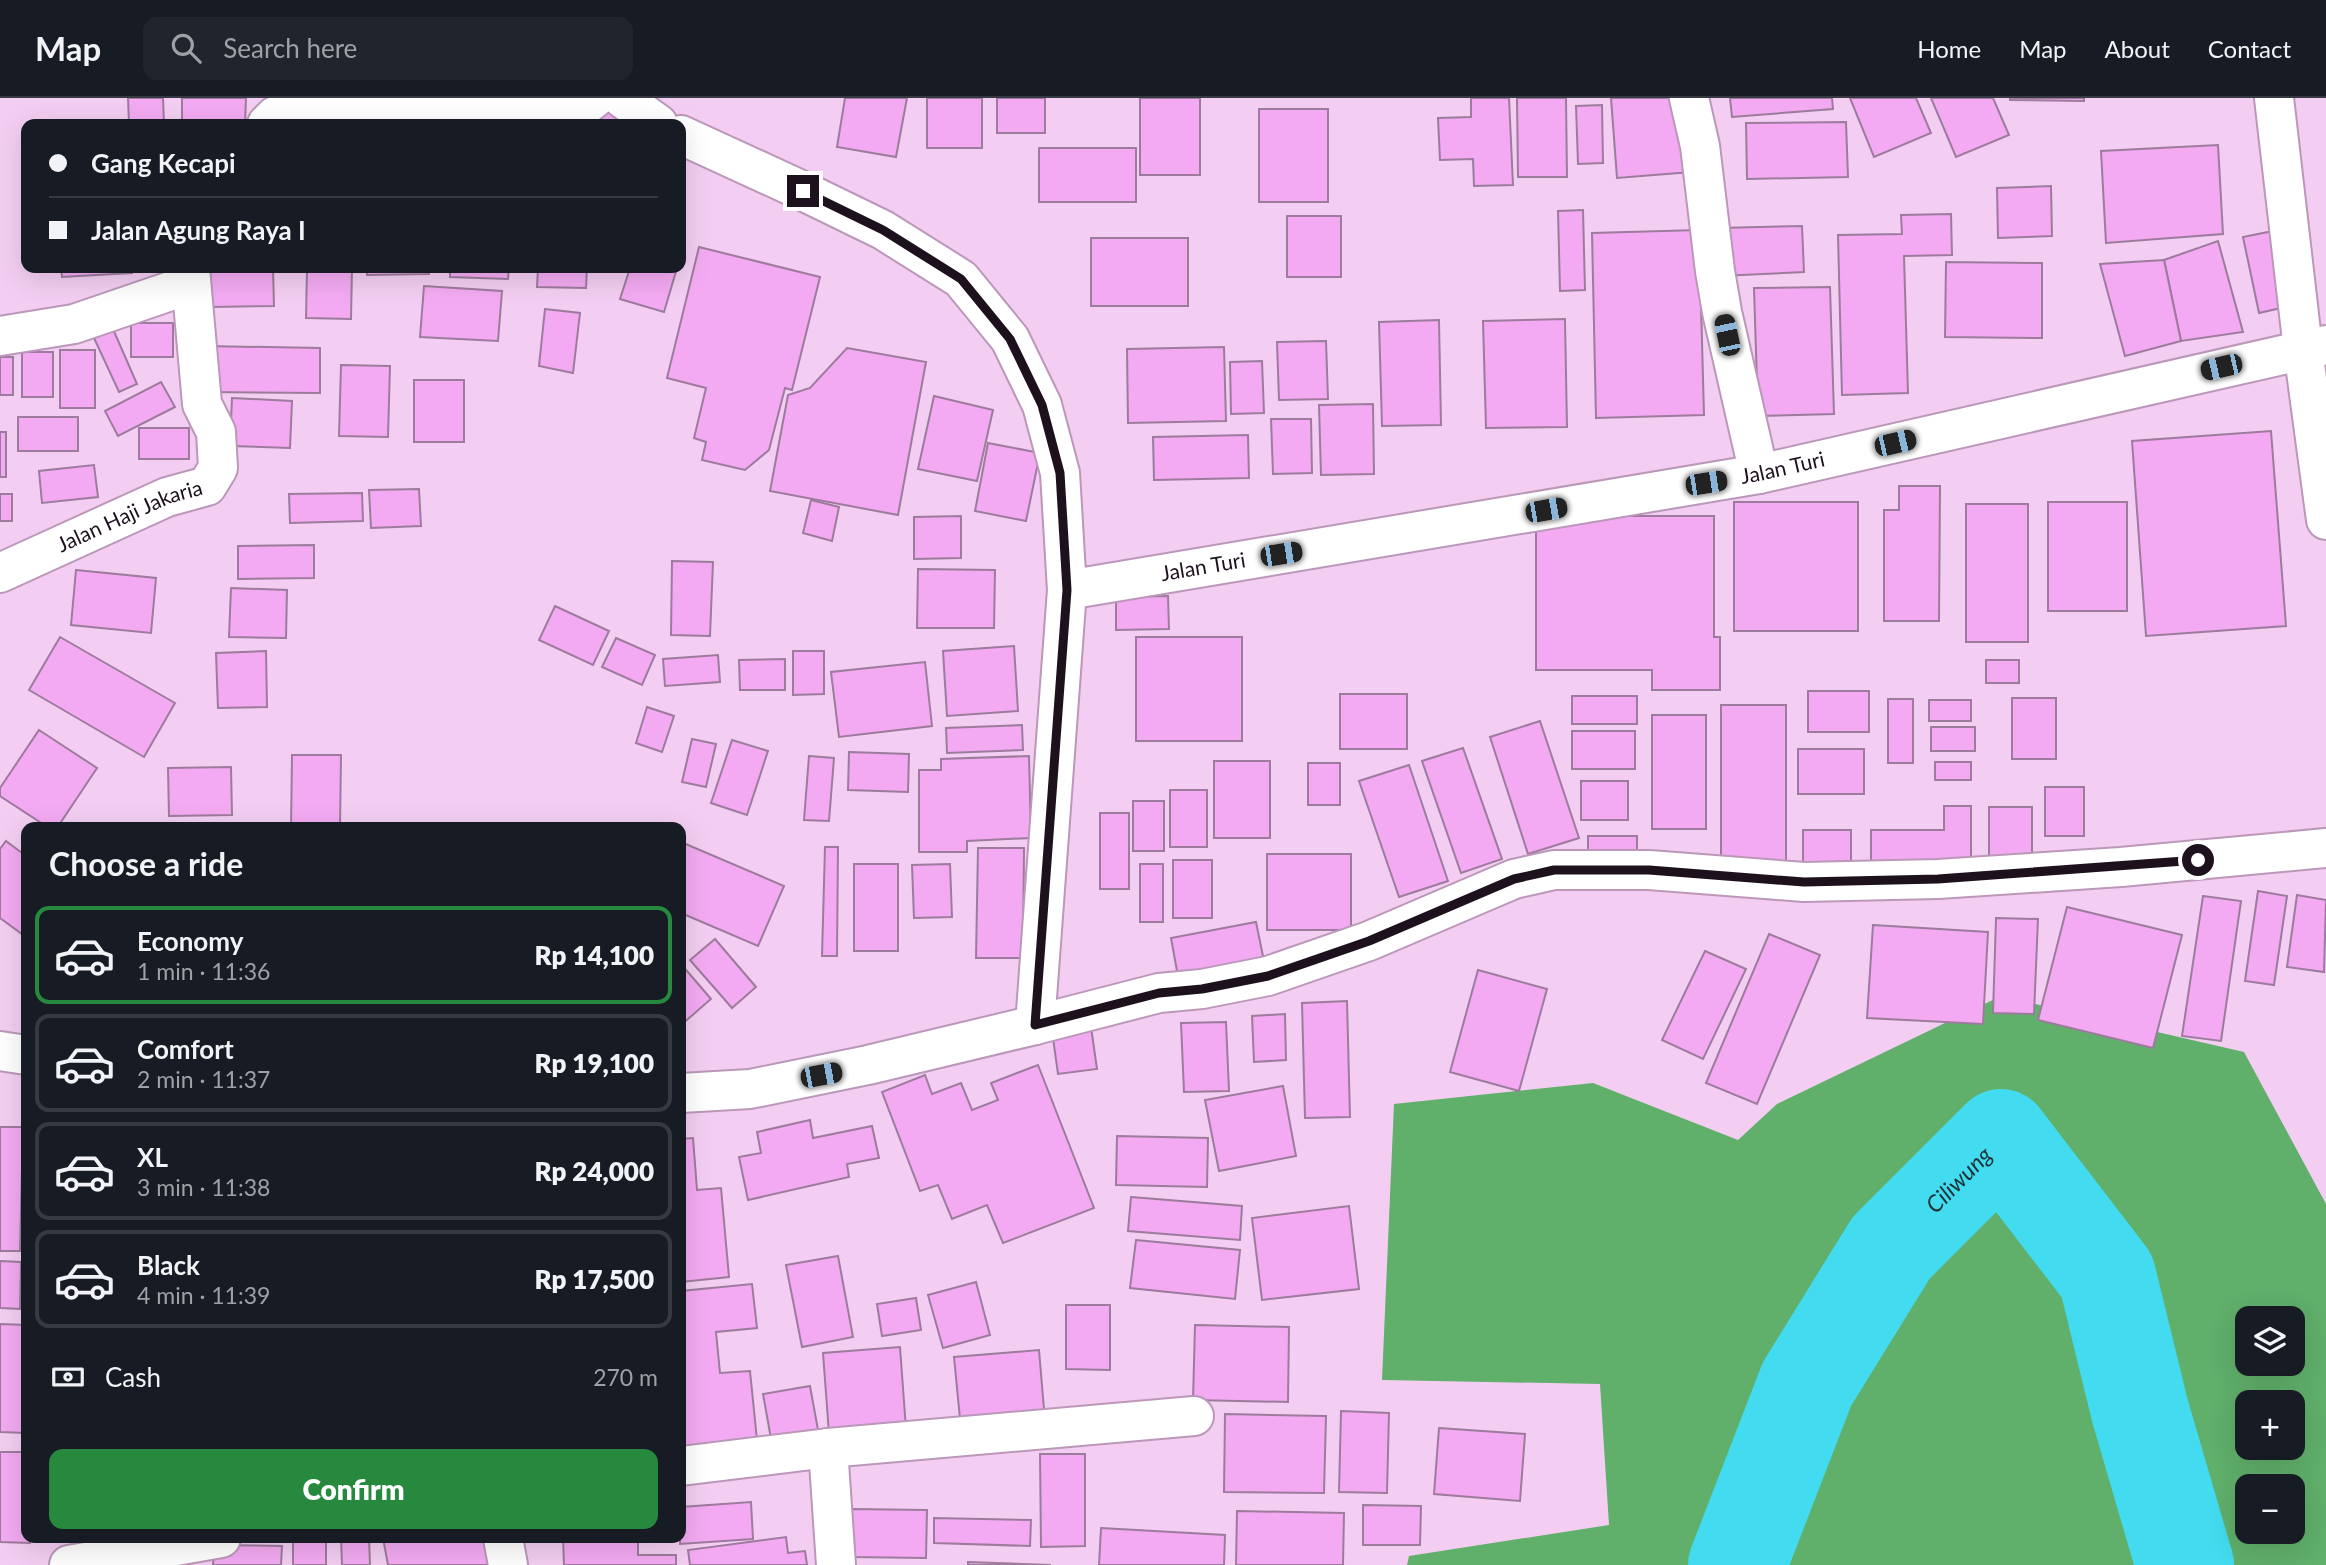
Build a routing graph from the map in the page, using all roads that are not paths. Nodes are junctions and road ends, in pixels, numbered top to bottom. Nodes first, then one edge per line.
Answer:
1 (595, 98) edge
2 (622, 98) edge
3 (1689, 98) edge
4 (2274, 98) edge
5 (267, 114) edge
6 (651, 119) edge
7 (686, 137) edge
8 (191, 276) edge
9 (0, 336) edge
10 (2314, 347) edge
11 (1759, 474) junction
12 (2326, 520) edge
13 (0, 573) edge
14 (1067, 590) junction
15 (2326, 848) edge
16 (1035, 1025) junction
17 (0, 1051) edge
18 (21, 1054) edge
19 (686, 1093) edge
20 (1194, 1416) dead end
21 (828, 1448) junction
22 (686, 1465) edge
23 (192, 1543) edge
24 (504, 1543) edge
25 (69, 1565) edge
26 (508, 1565) edge
27 (836, 1565) edge

1 - 5 street
2 - 6 street
3 - 11 street
4 - 10 street
7 - 14 street
8 - 9 street
8 - 13 street, Jalan Haji Jakaria
10 - 11 street, Jalan Turi
10 - 12 street
11 - 14 street, Jalan Turi
14 - 16 street
15 - 16 street
16 - 19 street
17 - 18 street
20 - 21 street
21 - 22 street
21 - 27 street
23 - 25 street
24 - 26 street

